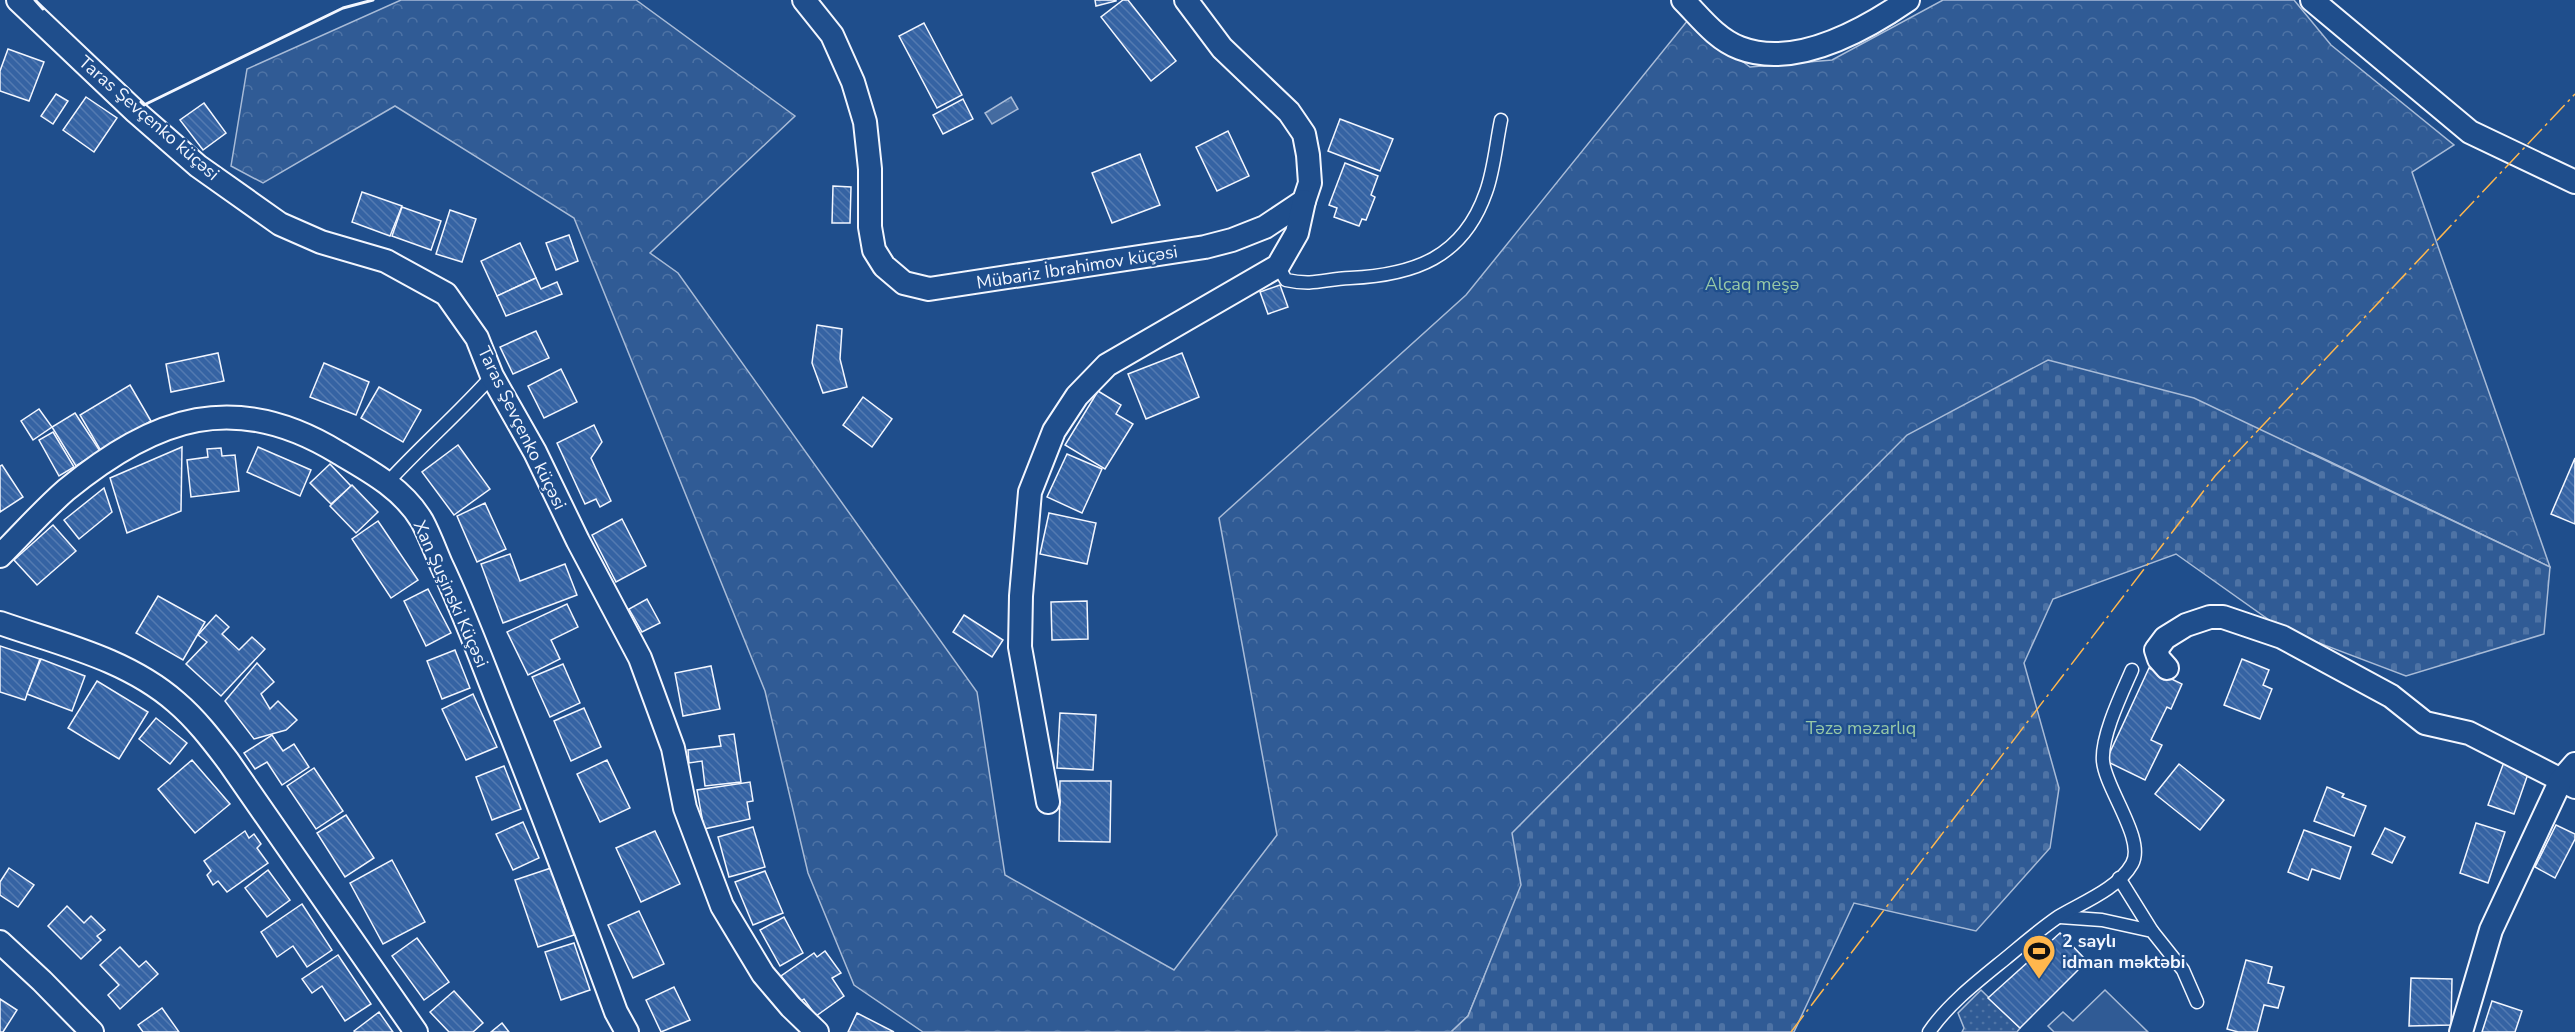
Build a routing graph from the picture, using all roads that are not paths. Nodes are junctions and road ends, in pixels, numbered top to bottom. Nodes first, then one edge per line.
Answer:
1 (18, 0) edge
2 (804, 0) edge
3 (1186, 0) edge
4 (1683, 0) edge
5 (1908, 0) edge
6 (2312, 0) edge
7 (1501, 120) dead end
8 (2575, 182) edge
9 (1304, 201) junction
10 (1278, 266) junction
11 (492, 376) junction
12 (388, 482) junction
13 (0, 556) edge
14 (0, 623) edge
15 (2168, 668) dead end
16 (2132, 670) dead end
17 (2570, 777) edge
18 (1048, 801) dead end
19 (2119, 878) junction
20 (2059, 917) junction
21 (2152, 931) junction
22 (0, 942) edge
23 (2197, 1002) dead end
24 (92, 1032) edge
25 (416, 1032) edge
26 (627, 1032) edge
27 (817, 1032) edge
28 (1929, 1032) edge
29 (2461, 1032) edge

1 - 11 street, Taras Şevçenko küçəsi
2 - 9 street, Mübariz İbrahimov küçəsi
3 - 9 street
4 - 5 street
6 - 8 street
7 - 10 lane
9 - 10 street
10 - 18 street
11 - 12 lane
11 - 27 street, Taras Şevçenko küçəsi
12 - 13 street, Xan Şuşinski Küçəsi
12 - 26 street, Xan Şuşinski Küçəsi
14 - 25 street
15 - 17 street
16 - 19 lane
17 - 29 street
19 - 20 lane
19 - 21 lane
20 - 21 lane
20 - 28 lane
21 - 23 lane
22 - 24 street

